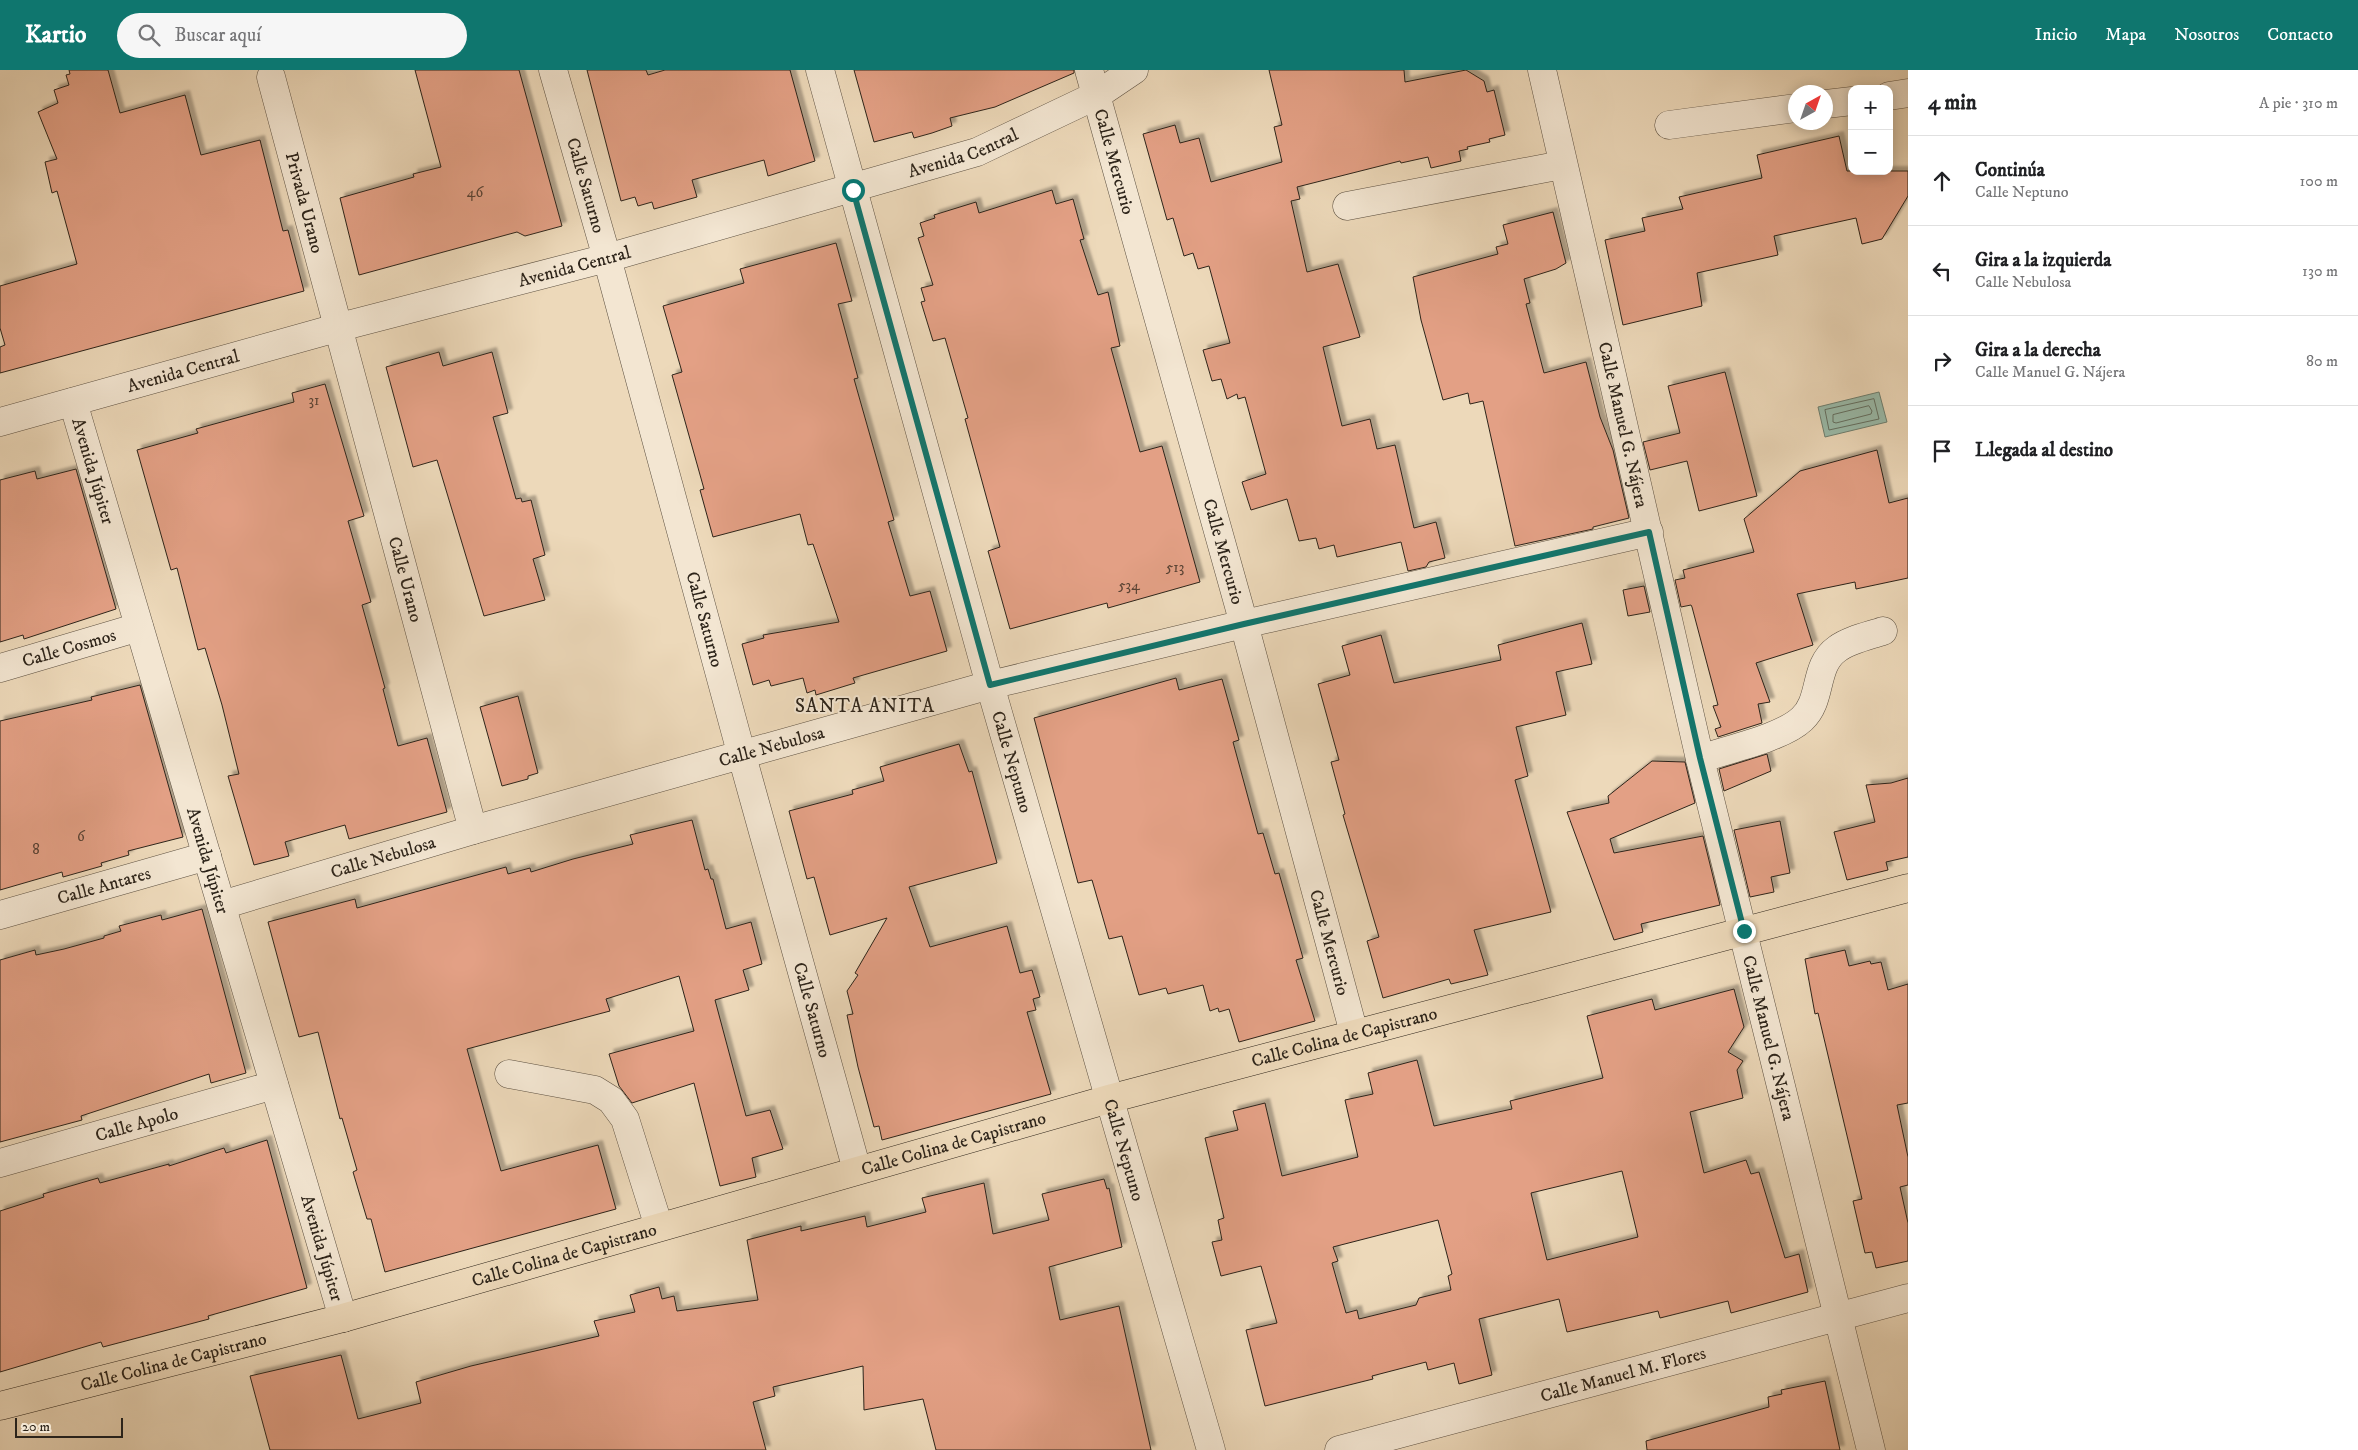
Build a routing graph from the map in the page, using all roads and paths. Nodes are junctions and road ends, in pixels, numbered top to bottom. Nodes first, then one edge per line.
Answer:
1 (553, 70) edge
2 (820, 70) edge
3 (1134, 70) edge
4 (1542, 70) edge
5 (271, 77) dead end
6 (1093, 83) edge
7 (1908, 93) edge
8 (1893, 95) edge
9 (1848, 101) edge
10 (1833, 103) edge
11 (1788, 109) edge
12 (1669, 125) dead end
13 (1562, 165) junction
14 (853, 190) junction
15 (1347, 206) dead end
16 (608, 258) junction
17 (340, 327) junction
18 (73, 402) junction
19 (0, 422) edge
20 (1649, 532) junction
21 (1244, 624) junction
22 (140, 627) junction
23 (1882, 631) dead end
24 (0, 668) edge
25 (990, 685) junction
26 (742, 756) junction
27 (1700, 758) junction
28 (473, 830) junction
29 (207, 856) junction
30 (1908, 888) edge
31 (222, 905) junction
32 (0, 915) edge
33 (1744, 931) junction
34 (1354, 1033) junction
35 (509, 1074) dead end
36 (274, 1085) junction
37 (1109, 1100) junction
38 (0, 1163) edge
39 (858, 1170) junction
40 (659, 1227) junction
41 (1908, 1298) edge
42 (1836, 1317) junction
43 (343, 1318) junction
44 (0, 1406) edge
45 (1211, 1450) edge
46 (1339, 1450) edge
47 (1871, 1450) edge

1 - 16 street, Calle Saturno
2 - 14 street, Calle Neptuno
3 - 6 street, Avenida Central
4 - 13 street, Calle Manuel G. Nájera
5 - 17 street, Privada Urano
6 - 14 street, Avenida Central
6 - 21 street, Calle Mercurio
7 - 8 street
9 - 10 street
11 - 12 street
13 - 15 street
13 - 20 street, Calle Manuel G. Nájera
14 - 16 street, Avenida Central
14 - 25 street, Calle Neptuno
16 - 17 street, Avenida Central
16 - 26 street, Calle Saturno
17 - 18 street, Avenida Central
17 - 28 street, Calle Urano
18 - 19 street, Avenida Central
18 - 22 street, Avenida Júpiter
20 - 21 street, Calle Nebulosa
20 - 27 street, Calle Manuel G. Nájera
21 - 25 street, Calle Nebulosa
21 - 34 street, Calle Mercurio
22 - 24 street, Calle Cosmos
22 - 29 street, Avenida Júpiter
23 - 27 street
25 - 26 street, Calle Nebulosa
25 - 37 street, Calle Neptuno
26 - 28 street, Calle Nebulosa
26 - 39 street, Calle Saturno
27 - 33 street, Calle Manuel G. Nájera
28 - 31 street, Calle Nebulosa
29 - 31 street, Avenida Júpiter
29 - 32 street, Calle Antares
30 - 33 main road, Calle Colina de Capistrano
31 - 36 street, Avenida Júpiter
33 - 34 main road, Calle Colina de Capistrano
33 - 42 street, Calle Manuel G. Nájera
34 - 37 main road, Calle Colina de Capistrano
35 - 40 street
36 - 38 street, Calle Apolo
36 - 43 street, Avenida Júpiter
37 - 39 main road, Calle Colina de Capistrano
37 - 45 street, Calle Neptuno
39 - 40 main road, Calle Colina de Capistrano
40 - 43 main road, Calle Colina de Capistrano
41 - 42 street, Calle Manuel M. Flores
42 - 46 street, Calle Manuel M. Flores
42 - 47 street, Calle Manuel G. Nájera
43 - 44 main road, Calle Colina de Capistrano

